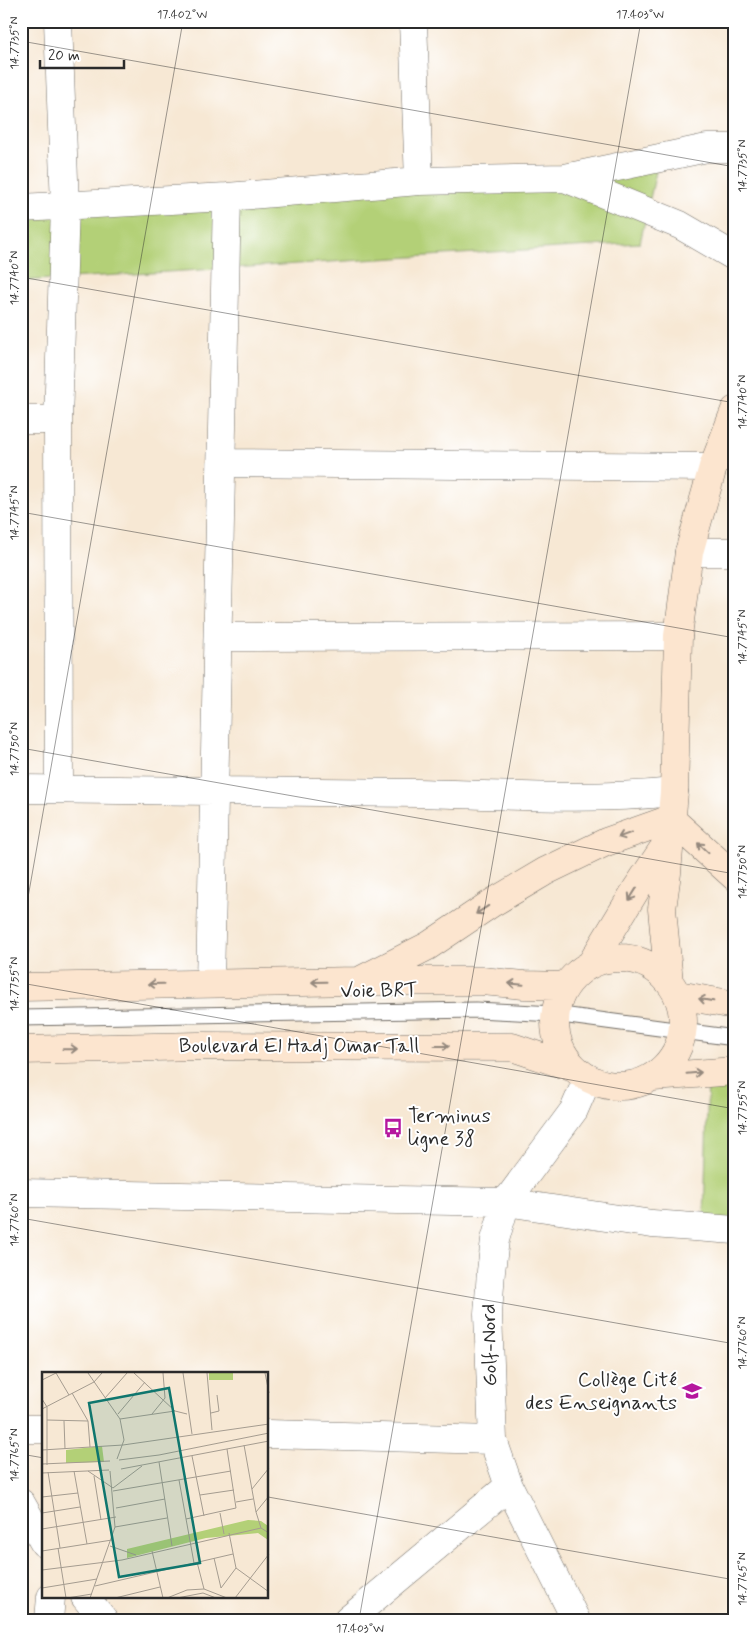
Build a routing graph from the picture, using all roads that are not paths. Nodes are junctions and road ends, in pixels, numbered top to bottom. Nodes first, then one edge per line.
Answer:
1 (58, 21) edge
2 (413, 21) edge
3 (735, 148) edge
4 (566, 178) junction
5 (419, 181) junction
6 (227, 197) junction
7 (65, 206) junction
8 (21, 208) edge
9 (735, 257) edge
10 (735, 410) edge
11 (21, 420) edge
12 (58, 420) junction
13 (222, 463) junction
14 (713, 467) junction
15 (689, 552) junction
16 (735, 552) edge
17 (678, 636) junction
18 (218, 637) junction
19 (21, 789) edge
20 (59, 789) junction
21 (214, 790) junction
22 (674, 792) junction
23 (670, 829) junction
24 (735, 877) edge
25 (591, 964) junction
26 (358, 981) junction
27 (210, 983) junction
28 (21, 986) edge
29 (565, 986) junction
30 (673, 988) junction
31 (735, 1005) edge
32 (554, 1014) junction
33 (21, 1018) edge
34 (683, 1030) junction
35 (735, 1038) edge
36 (21, 1050) edge
37 (735, 1071) edge
38 (581, 1073) junction
39 (653, 1076) junction
40 (21, 1193) edge
41 (506, 1202) junction
42 (735, 1230) edge
43 (21, 1429) edge
44 (42, 1429) edge
45 (269, 1434) edge
46 (493, 1440) junction
47 (510, 1486) junction
48 (21, 1503) edge
49 (42, 1540) edge
50 (51, 1598) edge
51 (86, 1598) edge
52 (49, 1620) edge
53 (104, 1620) edge
54 (348, 1620) edge
55 (576, 1620) edge

1 - 7 street
2 - 5 street
3 - 4 street
4 - 5 street
4 - 9 street
5 - 6 street
6 - 7 street
6 - 13 street
7 - 8 street
7 - 12 street
10 - 14 main road, Boulevard El Hadj Omar Tall
11 - 12 street
12 - 20 street
13 - 14 street
13 - 18 street
14 - 15 main road, Boulevard El Hadj Omar Tall
15 - 16 street
15 - 17 main road, Boulevard El Hadj Omar Tall
17 - 18 street
17 - 22 main road, Boulevard El Hadj Omar Tall
18 - 21 street
19 - 20 street
20 - 21 street
21 - 22 street
21 - 27 street
22 - 23 main road, Boulevard El Hadj Omar Tall
24 -> 23 main road
23 -> 25 main road
23 -> 26 main road
23 - 30 main road, Boulevard El Hadj Omar Tall
25 - 29 main road
25 - 30 main road
26 -> 27 main road
29 -> 26 main road
27 -> 28 main road
29 - 32 main road
31 -> 30 main road
30 - 34 main road, Boulevard El Hadj Omar Tall
32 - 33 lane, Voie BRT
32 - 34 lane, Voie BRT
32 - 38 main road
34 - 35 lane, Voie BRT
34 - 39 main road, Boulevard El Hadj Omar Tall
36 -> 38 main road, Boulevard El Hadj Omar Tall
39 -> 37 main road, Boulevard El Hadj Omar Tall
38 - 39 main road, Boulevard El Hadj Omar Tall
38 - 41 street, Golf-Nord
40 - 41 street
41 - 42 street
41 - 46 street, Golf-Nord
43 - 44 street
45 - 46 street
46 - 47 street, Golf-Nord
47 - 54 street
47 - 55 street, Golf-Nord
48 - 49 street
50 - 52 street
51 - 53 street

